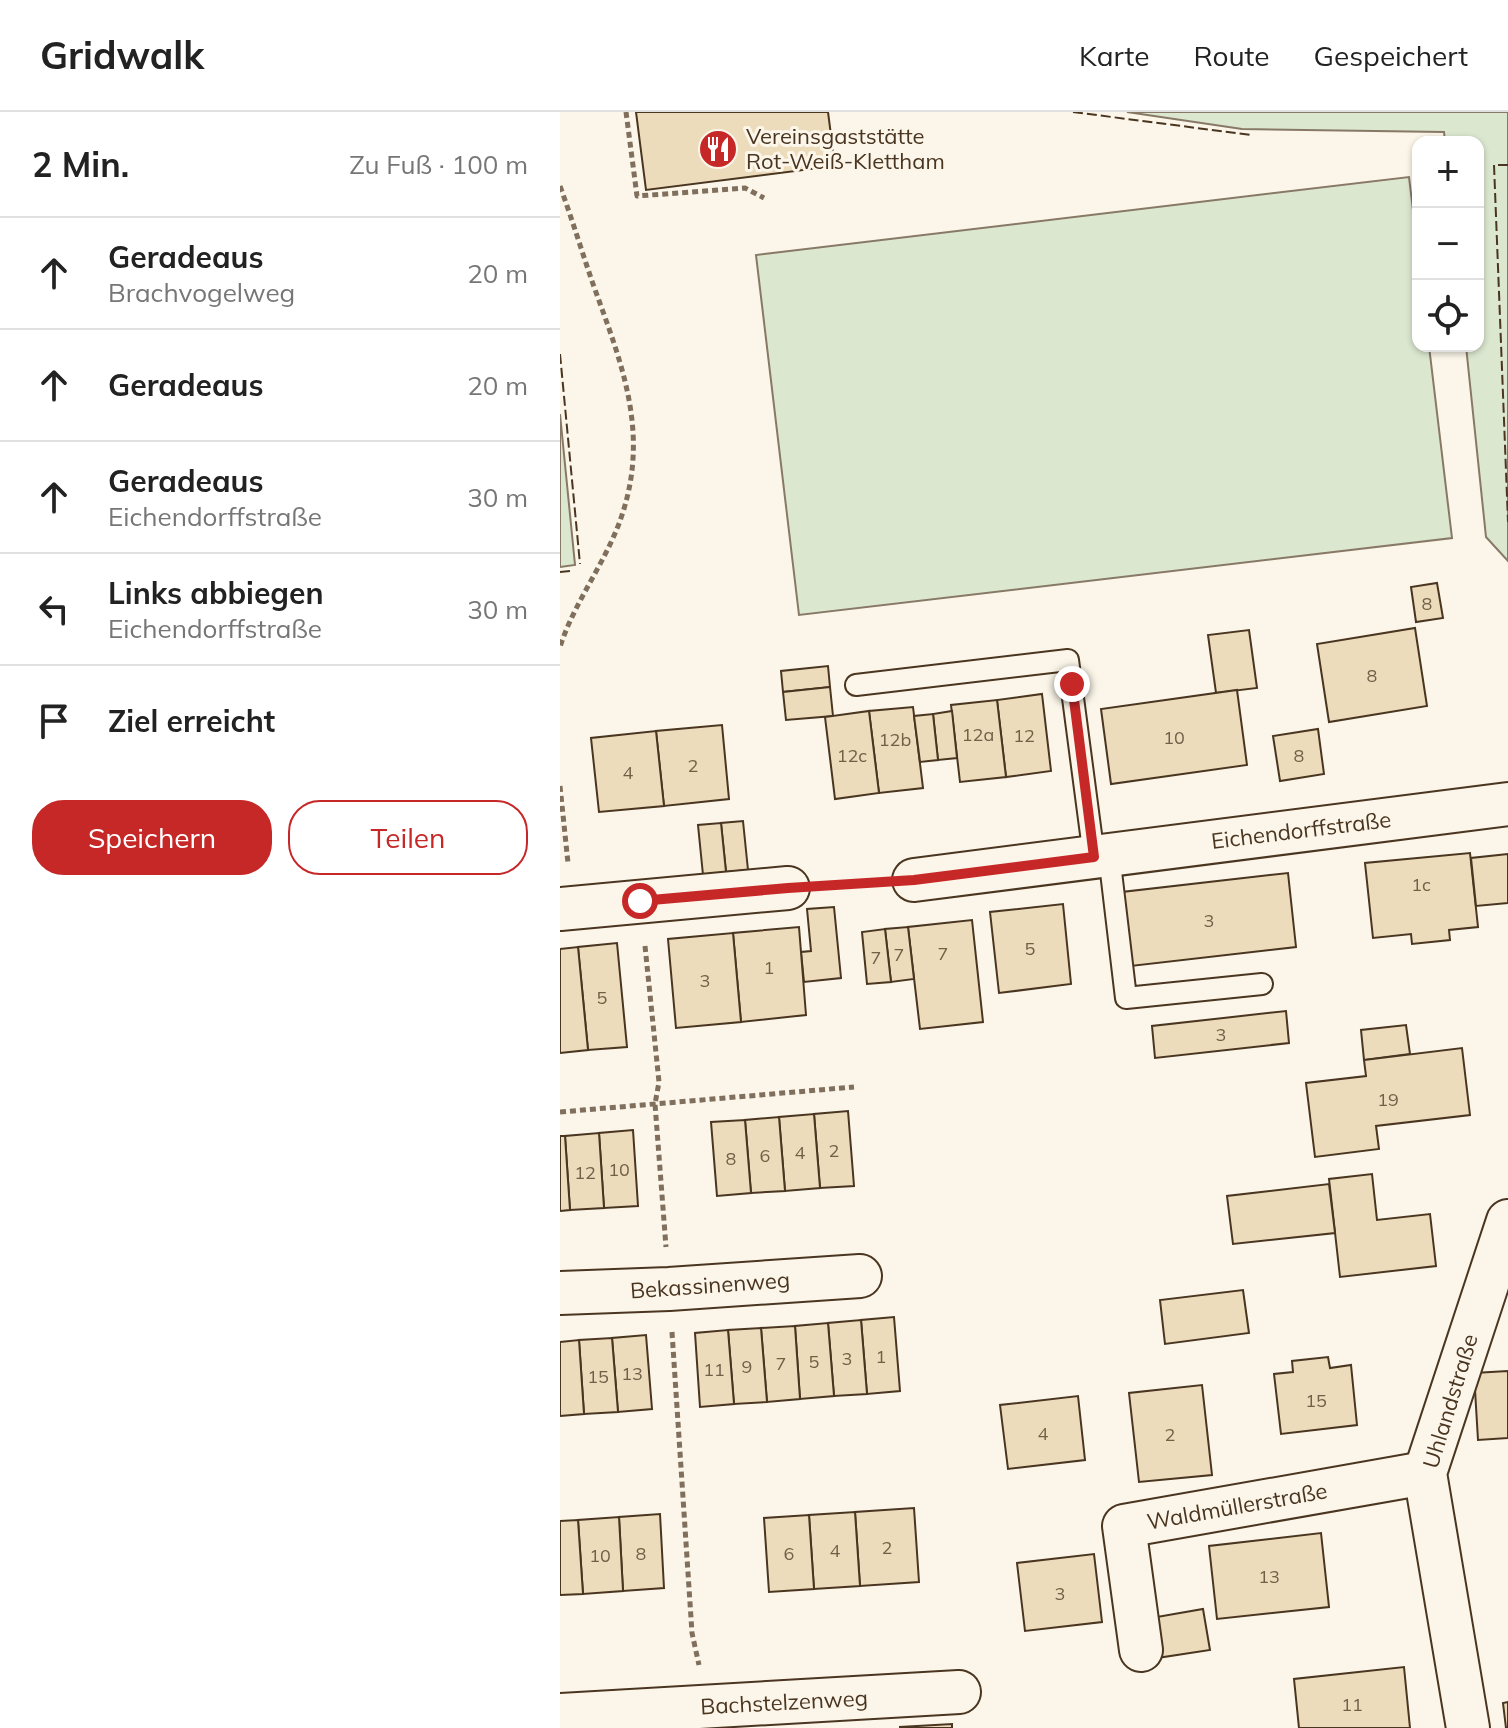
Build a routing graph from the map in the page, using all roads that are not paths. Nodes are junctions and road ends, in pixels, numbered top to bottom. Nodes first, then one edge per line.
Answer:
1 (856, 685) dead end
2 (1508, 804) edge
3 (1101, 856) junction
4 (914, 880) road end
5 (788, 888) road end
6 (566, 909) edge
7 (1262, 984) dead end
8 (1508, 1221) edge
9 (860, 1276) dead end
10 (560, 1293) edge
11 (1425, 1473) junction
12 (1141, 1650) dead end
13 (959, 1692) dead end
14 (560, 1715) edge
15 (1468, 1728) edge

1 - 3 lane
2 - 3 street, Eichendorffstraße
3 - 4 street, Eichendorffstraße
3 - 7 lane
5 - 6 street
8 - 11 street, Uhlandstraße
9 - 10 street, Bekassinenweg
11 - 12 street, Waldmüllerstraße
11 - 15 street, Uhlandstraße
13 - 14 street, Bachstelzenweg

